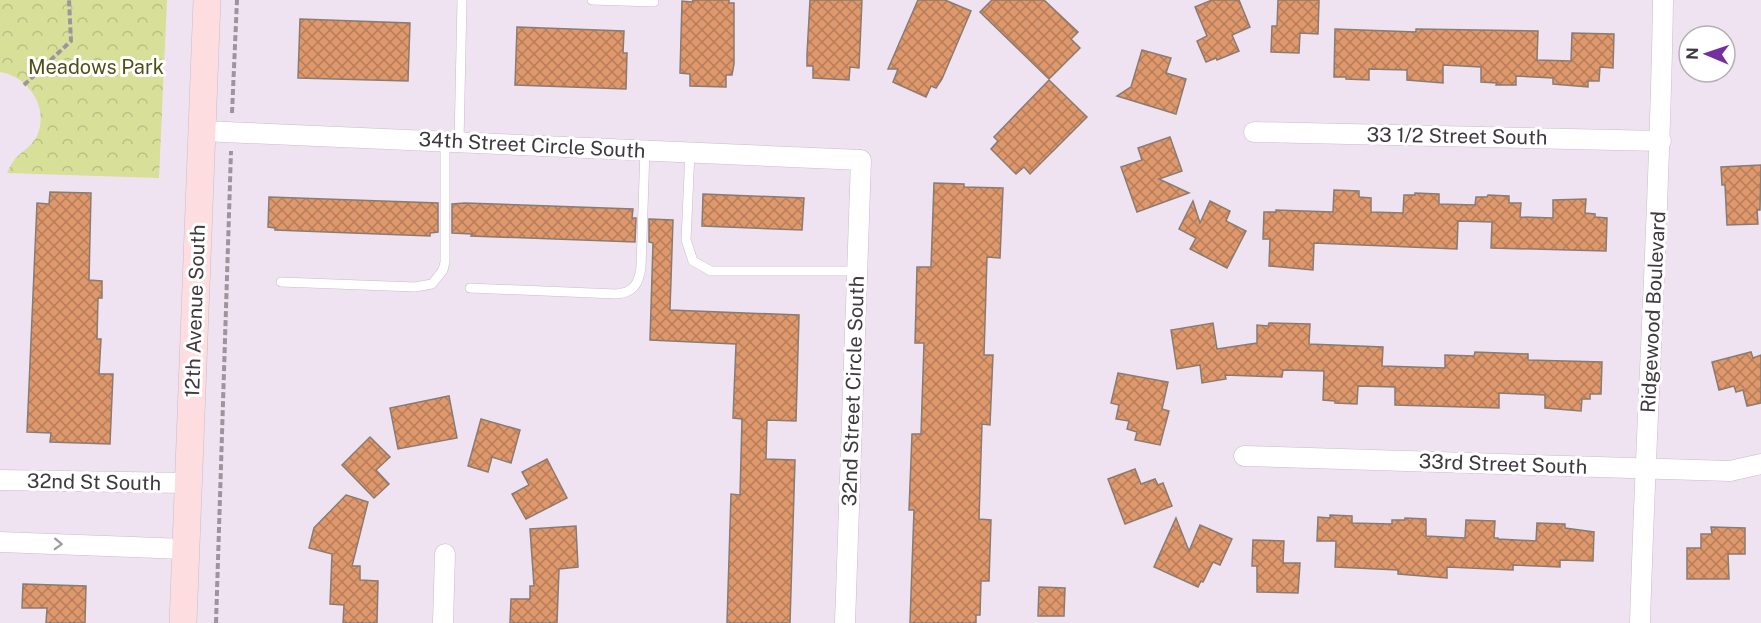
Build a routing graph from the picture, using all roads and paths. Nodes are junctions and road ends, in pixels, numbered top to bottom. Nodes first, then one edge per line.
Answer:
1 (69, 0) edge
2 (207, 0) edge
3 (237, 0) edge
4 (462, 0) edge
5 (592, 0) edge
6 (1663, 0) edge
7 (654, 2) dead end
8 (24, 85) dead end
9 (202, 131) junction
10 (231, 132) junction
11 (1254, 132) dead end
12 (1661, 141) junction
13 (452, 142) junction
14 (645, 150) junction
15 (690, 152) junction
16 (861, 160) joint
17 (858, 271) junction
18 (281, 282) dead end
19 (470, 288) dead end
20 (1244, 456) dead end
21 (1761, 464) edge
22 (1645, 469) junction
23 (0, 480) edge
24 (187, 483) junction
25 (0, 542) edge
26 (185, 549) junction
27 (445, 554) dead end
28 (183, 623) edge
29 (216, 623) edge
30 (443, 623) edge
31 (845, 623) edge
32 (1640, 623) edge

1 - 8 path
2 - 9 street, 12th Avenue South
3 - 10 path
4 - 13 lane
5 - 7 lane
6 - 12 street, Ridgewood Boulevard
9 - 10 street, 34th Street Circle South
9 - 24 street, 12th Avenue South
10 - 13 street, 34th Street Circle South
10 - 29 path
11 - 12 street, 33 1/2 Street South
12 - 22 street, Ridgewood Boulevard
13 - 14 street, 34th Street Circle South
13 - 18 lane
14 - 15 street, 34th Street Circle South
14 - 19 lane
15 - 16 street, 34th Street Circle South
15 - 17 lane
16 - 17 street, 32nd Street Circle South
17 - 31 street, 32nd Street Circle South
20 - 22 street, 33rd Street South
21 - 22 street, 33rd Street South
22 - 32 street, Ridgewood Boulevard
23 - 24 street, 32nd St South
24 - 26 street, 12th Avenue South
25 -> 26 street
26 - 28 street, 12th Avenue South
27 - 30 street

